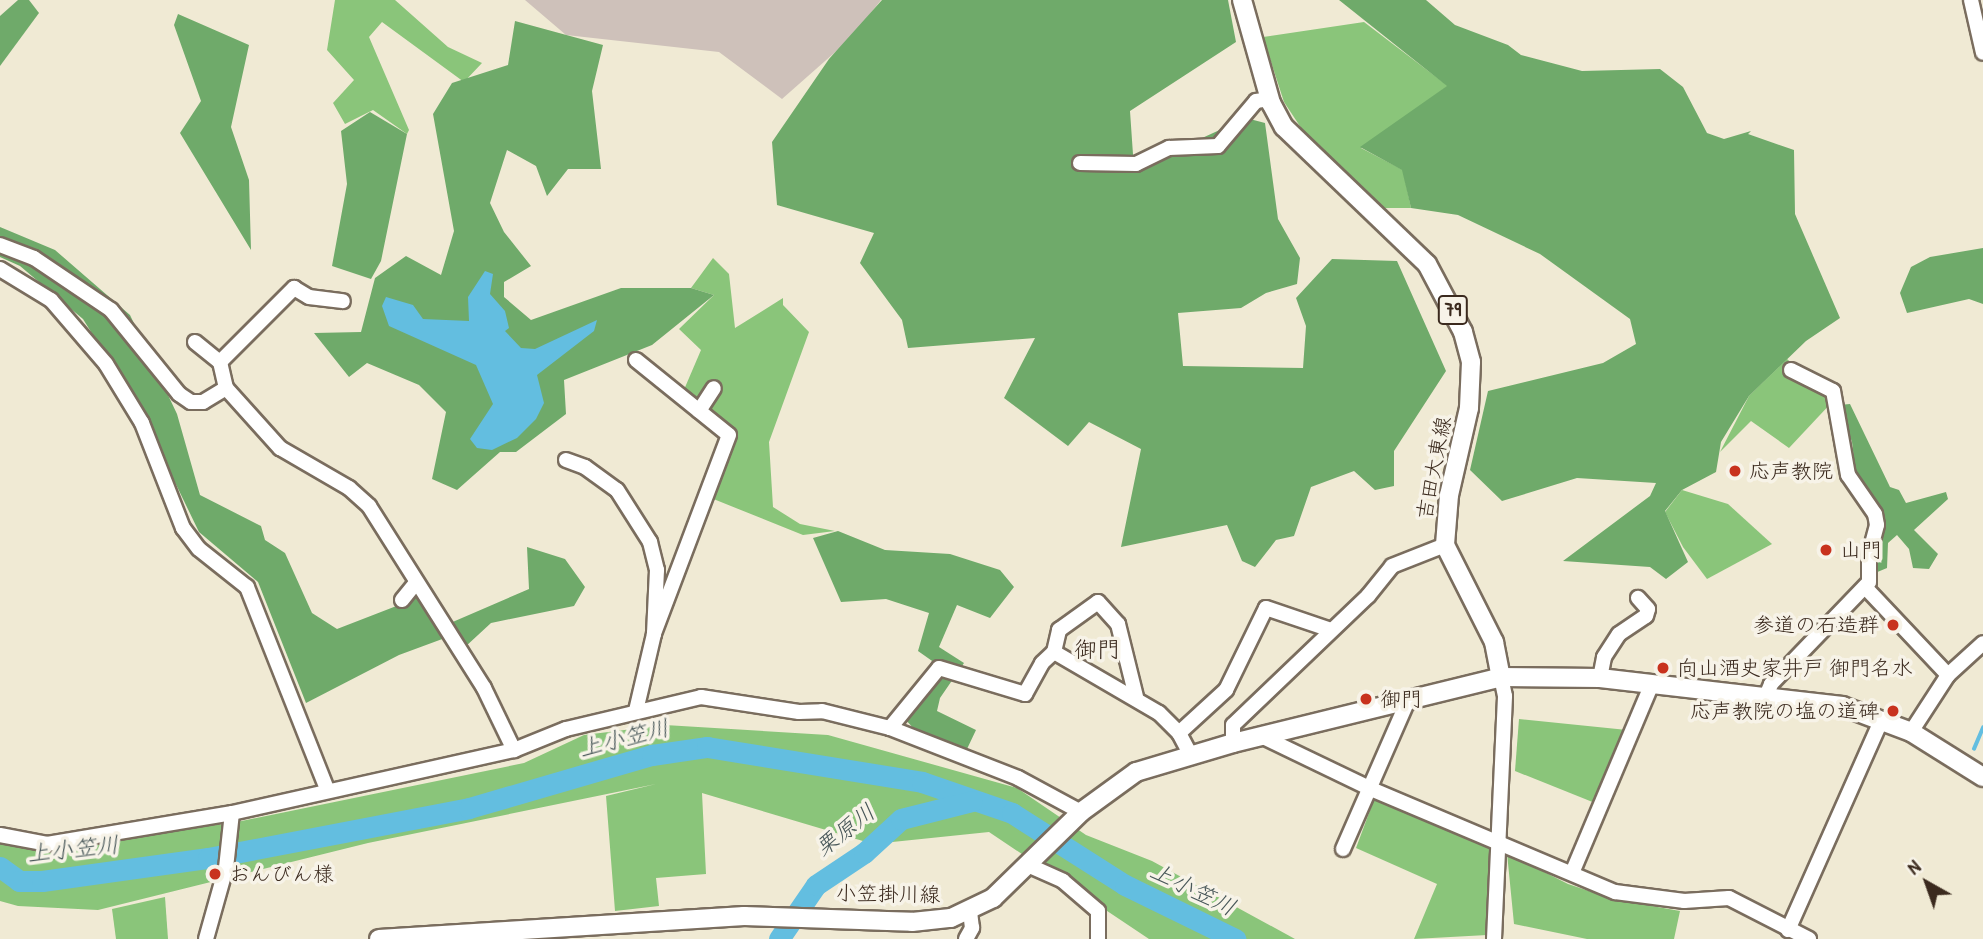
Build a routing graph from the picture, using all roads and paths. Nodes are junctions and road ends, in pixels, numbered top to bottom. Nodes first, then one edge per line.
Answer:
1 (1242, 0) edge
2 (1972, 0) edge
3 (1983, 54) edge
4 (1270, 99) junction
5 (1080, 163) dead end
6 (0, 245) edge
7 (0, 269) edge
8 (344, 301) dead end
9 (195, 342) dead end
10 (636, 360) dead end
11 (220, 362) junction
12 (1791, 370) dead end
13 (226, 388) junction
14 (714, 388) dead end
15 (699, 411) junction
16 (566, 460) dead end
17 (1445, 545) junction
18 (416, 583) junction
19 (1865, 587) junction
20 (1638, 598) dead end
21 (402, 600) dead end
22 (1331, 630) junction
23 (654, 634) junction
24 (1983, 642) edge
25 (1054, 652) junction
26 (1948, 676) junction
27 (1501, 677) junction
28 (1600, 678) junction
29 (1652, 684) junction
30 (1766, 696) junction
31 (1136, 697) junction
32 (1408, 700) junction
33 (636, 711) junction
34 (1882, 719) junction
35 (890, 729) junction
36 (1911, 732) junction
37 (1179, 733) junction
38 (1261, 736) junction
39 (1233, 743) junction
40 (514, 750) junction
41 (1190, 754) junction
42 (1983, 778) edge
43 (327, 789) junction
44 (1371, 789) junction
45 (232, 813) junction
46 (1077, 816) junction
47 (0, 835) edge
48 (1496, 842) junction
49 (1343, 849) dead end
50 (1033, 862) junction
51 (1572, 873) junction
52 (970, 911) junction
53 (1788, 930) junction
54 (206, 939) edge
55 (379, 939) edge
56 (966, 939) edge
57 (1098, 939) edge
58 (1494, 939) edge
59 (1809, 939) edge

1 - 4 main road, 吉田大東線 / 79
2 - 3 street
4 - 5 street
4 - 17 main road, 吉田大東線 / 79
6 - 13 street
7 - 43 street
8 - 11 street
9 - 11 street
10 - 15 street
11 - 13 street
12 - 19 street
13 - 18 street
14 - 15 street
15 - 23 street
16 - 23 street
17 - 22 street
17 - 27 main road, 吉田大東線
18 - 21 street
18 - 40 street
19 - 26 street
19 - 30 street
20 - 28 street
22 - 37 street
22 - 39 street
23 - 33 street
24 - 26 street
25 - 31 street
25 - 31 street
25 - 35 street
26 - 36 street
27 - 28 main road
27 - 32 main road, 小笠掛川線
27 - 48 street
28 - 29 main road
29 - 30 main road
29 - 51 street
30 - 34 main road
31 - 37 street
32 - 38 main road, 小笠掛川線
32 - 44 street
33 - 35 street
33 - 40 street
34 - 36 main road
34 - 53 street
35 - 46 street
36 - 42 main road
37 - 41 street
38 - 39 main road, 小笠掛川線
38 - 44 street
39 - 41 main road, 小笠掛川線
40 - 43 street
41 - 46 main road, 小笠掛川線
43 - 45 street
44 - 48 street
44 - 49 street
45 - 47 street
45 - 54 street
46 - 50 main road, 小笠掛川線
48 - 51 street
48 - 58 street
50 - 52 main road, 小笠掛川線
50 - 57 street
51 - 53 street
52 - 55 main road, 小笠掛川線
52 - 56 street
53 - 59 street

